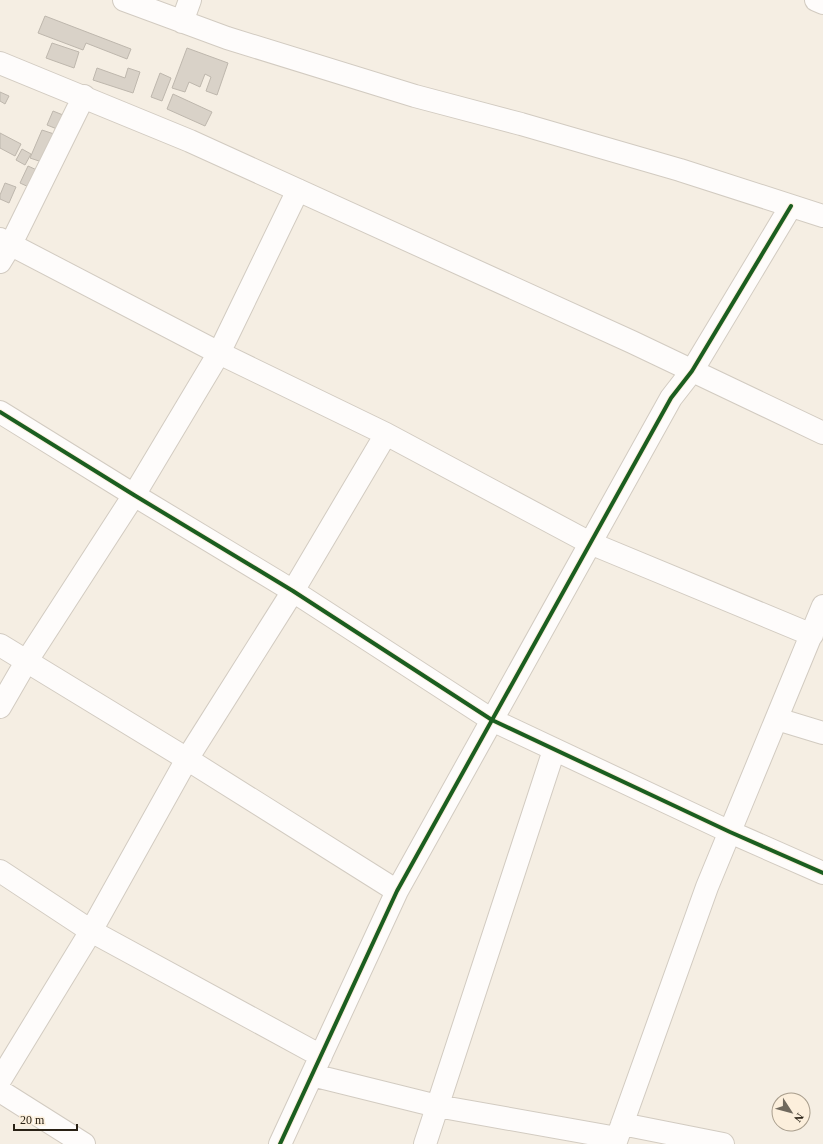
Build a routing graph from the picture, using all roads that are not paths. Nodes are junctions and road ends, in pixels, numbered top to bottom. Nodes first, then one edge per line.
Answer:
1 (124, 0) edge
2 (190, 0) edge
3 (816, 0) edge
4 (823, 3) edge
5 (182, 22) junction
6 (0, 62) edge
7 (84, 96) junction
8 (298, 190) junction
9 (792, 206) junction
10 (823, 216) edge
11 (4, 248) edge
12 (219, 353) junction
13 (692, 371) junction
14 (0, 412) edge
15 (823, 433) edge
16 (386, 434) junction
17 (134, 495) junction
18 (590, 543) junction
19 (293, 591) junction
20 (823, 606) edge
21 (812, 635) junction
22 (0, 645) edge
23 (26, 662) junction
24 (0, 707) edge
25 (777, 719) junction
26 (492, 720) junction
27 (823, 733) edge
28 (554, 750) junction
29 (187, 759) junction
30 (730, 832) junction
31 (0, 871) edge
32 (823, 873) edge
33 (397, 891) junction
34 (91, 931) junction
35 (316, 1066) junction
36 (0, 1080) edge
37 (0, 1092) edge
38 (437, 1106) junction
39 (618, 1135) edge
40 (84, 1144) edge
41 (280, 1144) edge
42 (425, 1144) edge
43 (724, 1144) edge

1 - 5 street
2 - 5 street
3 - 4 street
5 - 9 street
6 - 7 street
7 - 8 street
7 - 11 street
8 - 12 street
8 - 13 street
9 - 10 street
9 - 13 street
11 - 12 street
12 - 16 street
12 - 17 street
13 - 15 street
13 - 18 street
14 - 17 street
16 - 18 street
16 - 19 street
17 - 19 street
17 - 23 street
18 - 21 street
18 - 26 street
19 - 26 street
19 - 29 street
20 - 21 street
21 - 25 street
22 - 23 street
23 - 24 street
23 - 29 street
25 - 27 street
25 - 30 street
26 - 28 street
26 - 33 street
28 - 30 street
28 - 38 street
29 - 33 street
29 - 34 street
30 - 32 street
30 - 39 street
31 - 34 street
33 - 35 street
34 - 35 street
34 - 36 street
35 - 38 street
35 - 41 street
37 - 40 street
38 - 39 street
38 - 42 street
39 - 43 street

